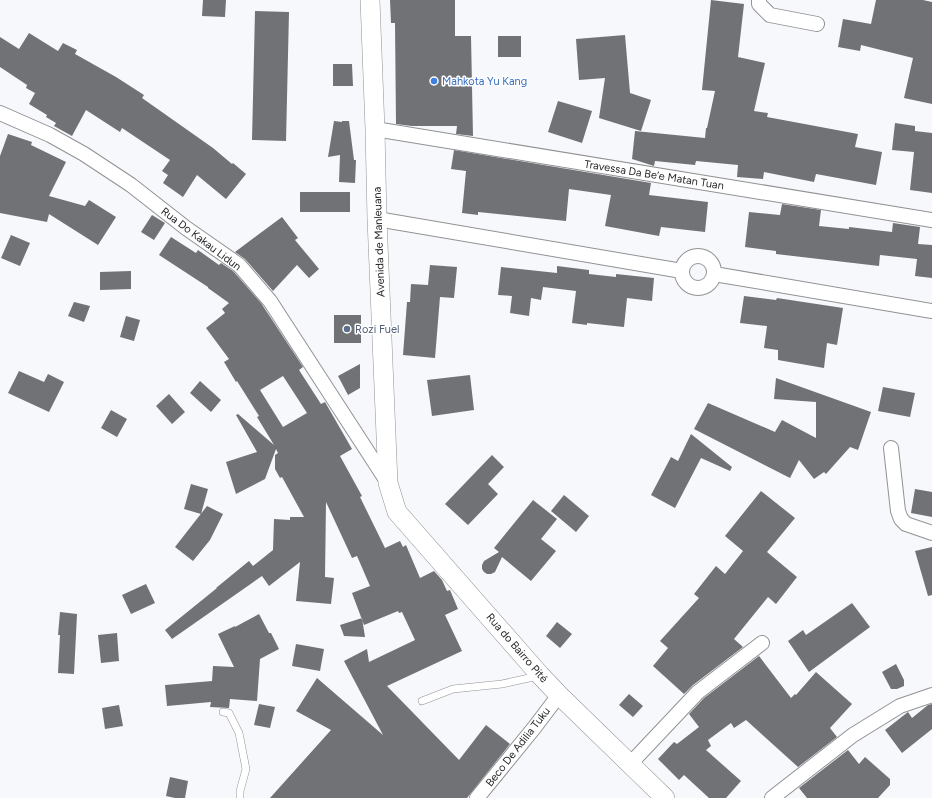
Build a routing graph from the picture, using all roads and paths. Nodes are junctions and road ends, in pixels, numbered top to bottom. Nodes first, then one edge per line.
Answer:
1 (370, 0) edge
2 (759, 0) edge
3 (817, 24) dead end
4 (0, 113) edge
5 (375, 129) junction
6 (377, 219) junction
7 (932, 220) edge
8 (682, 272) junction
9 (714, 274) junction
10 (932, 311) edge
11 (891, 448) dead end
12 (388, 483) junction
13 (932, 534) edge
14 (762, 643) dead end
15 (540, 675) junction
16 (559, 695) junction
17 (932, 696) edge
18 (422, 701) dead end
19 (223, 712) dead end
20 (630, 764) junction
21 (240, 798) edge
22 (477, 798) edge
23 (665, 798) edge
24 (772, 798) edge

1 - 5 main road, Avenida de Manleuana
2 - 3 street
4 - 12 street, Rua Do Kakau Lidun
5 - 6 main road, Avenida de Manleuana
5 - 7 street, Travessa Da Be’e Matan Tuan
6 - 8 street
6 - 12 main road, Avenida de Manleuana
8 - 9 street
8 - 9 street
9 - 10 street
11 - 13 street
12 - 15 main road, Rua do Bairro Pité
14 - 20 street
15 - 16 main road, Rua do Bairro Pité
15 - 18 lane
16 - 20 main road, Rua do Bairro Pité
16 - 22 street, Beco De Adilia Tuku
17 - 24 street
19 - 21 lane
20 - 23 main road, Rua do Bairro Pité

